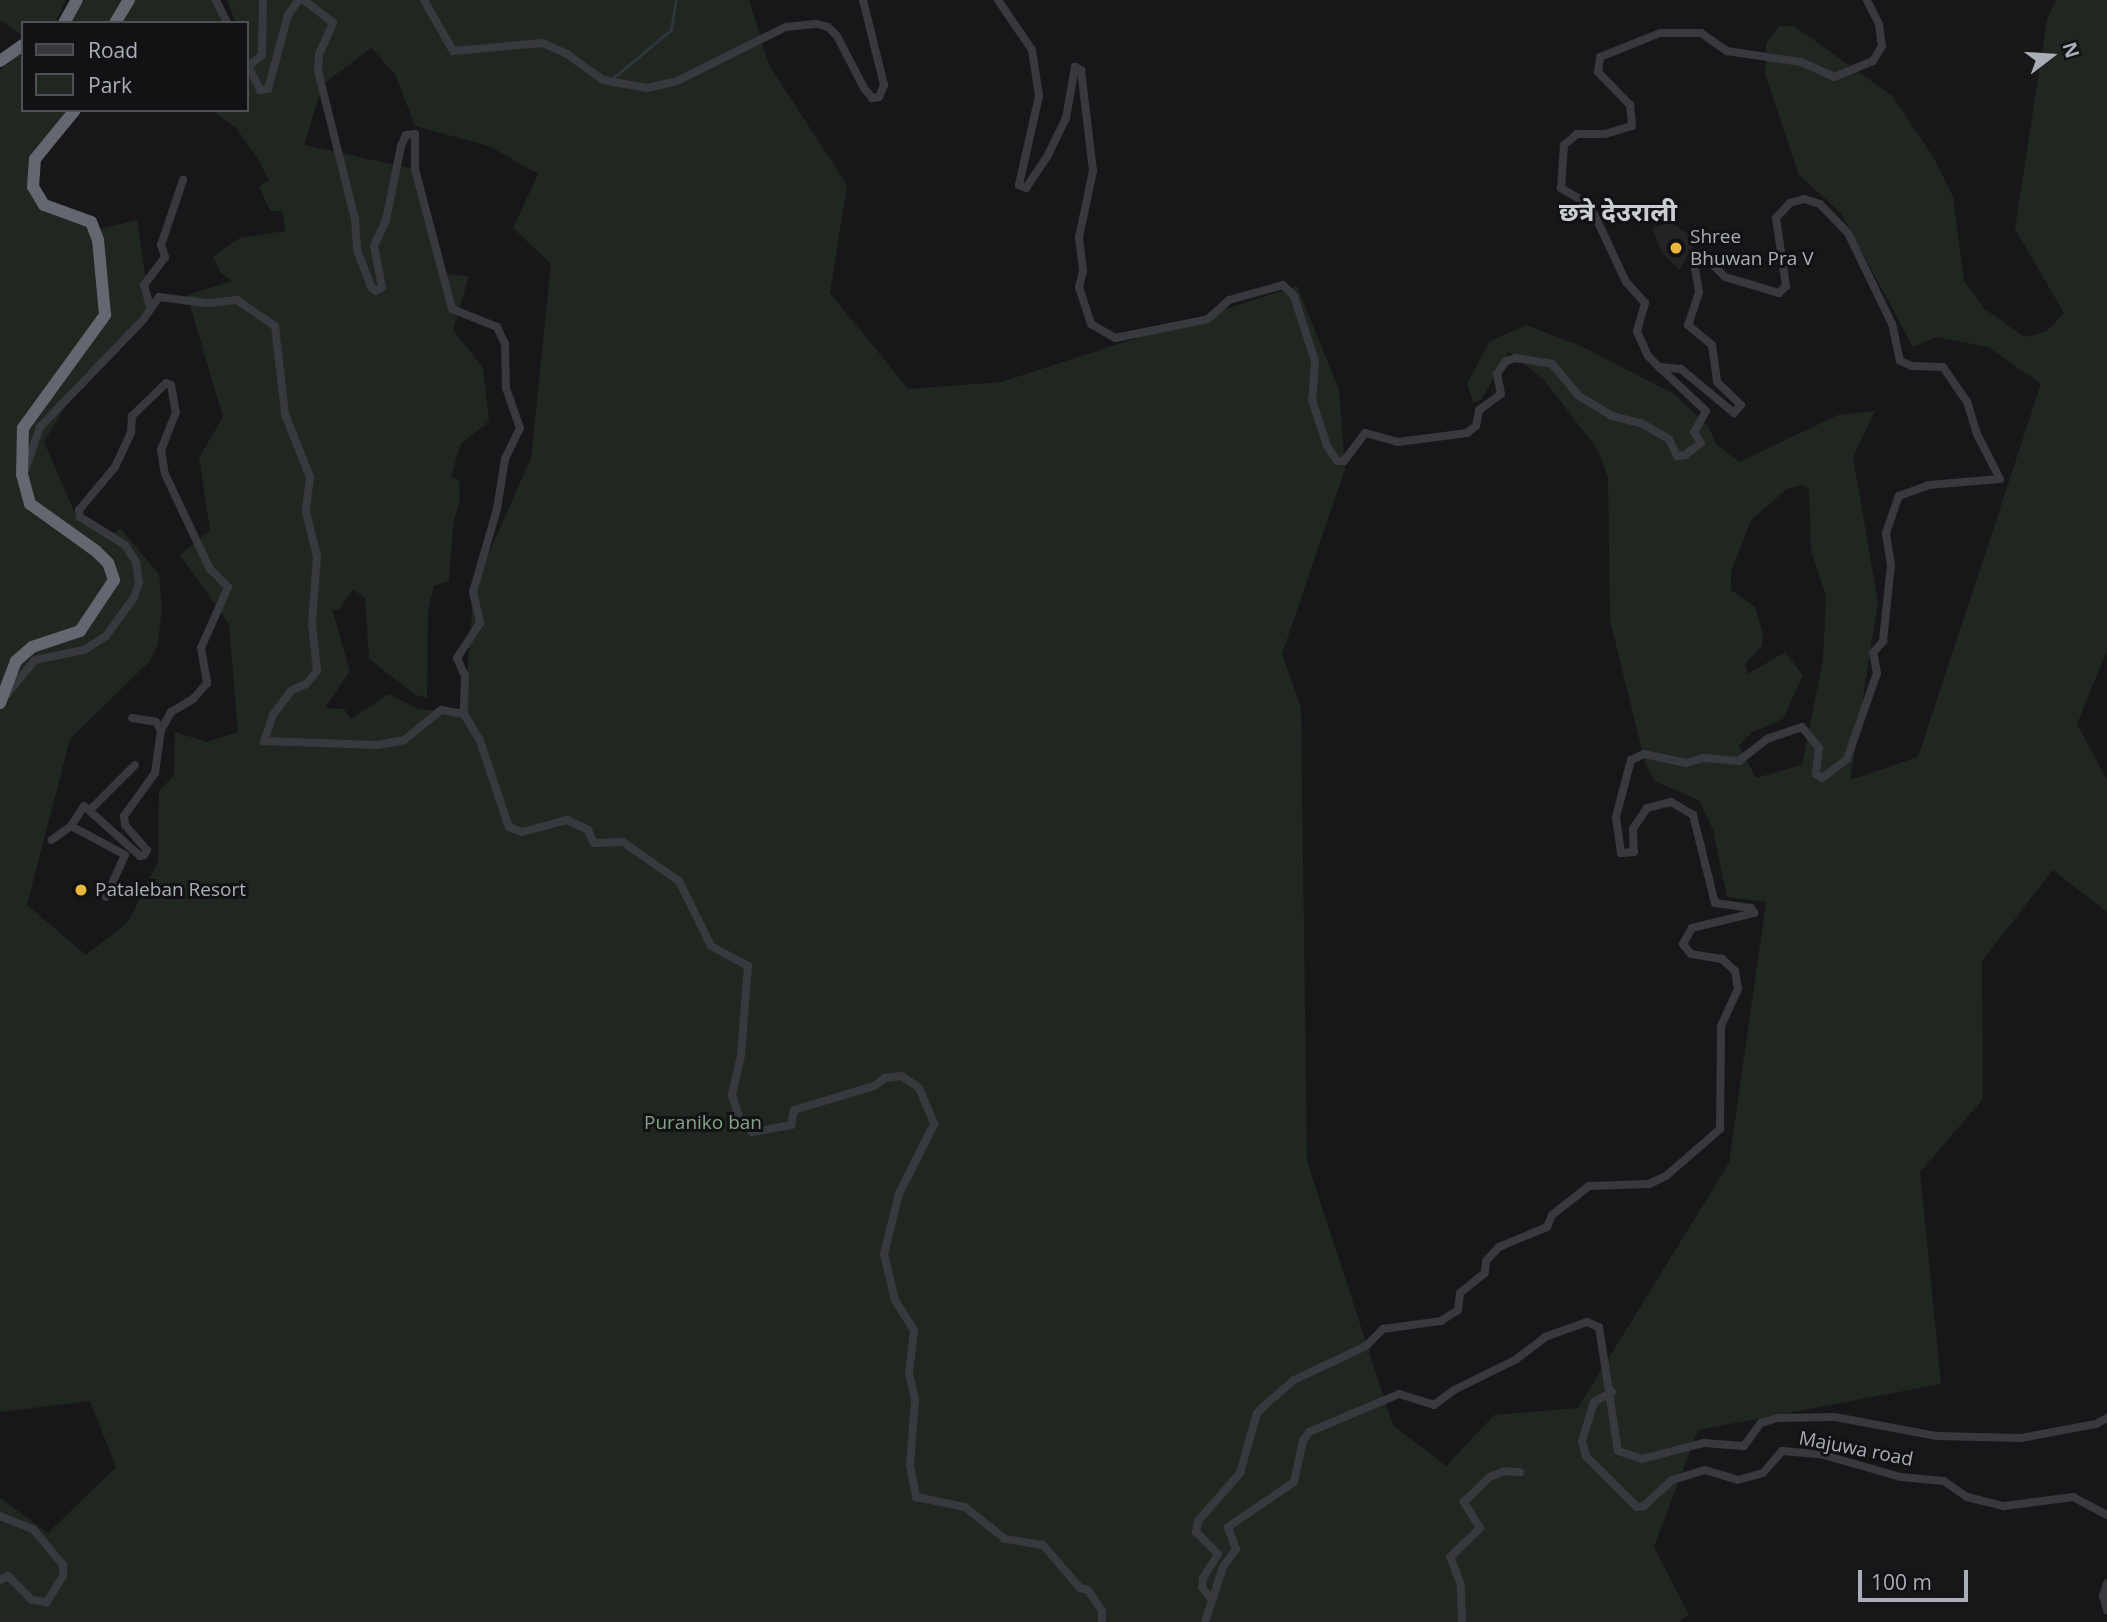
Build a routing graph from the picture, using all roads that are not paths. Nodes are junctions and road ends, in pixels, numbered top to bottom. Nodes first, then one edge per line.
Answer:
1 (77, 0) edge
2 (129, 0) edge
3 (216, 0) edge
4 (263, 0) edge
5 (302, 0) edge
6 (424, 0) edge
7 (863, 0) edge
8 (998, 0) edge
9 (1867, 0) edge
10 (65, 21) edge
11 (116, 21) edge
12 (226, 21) edge
13 (21, 46) edge
14 (0, 61) edge
15 (248, 64) edge
16 (248, 67) edge
17 (73, 112) edge
18 (183, 180) dead end
19 (150, 306) junction
20 (1659, 367) junction
21 (22, 475) junction
22 (0, 703) edge
23 (464, 713) junction
24 (132, 718) dead end
25 (161, 730) junction
26 (135, 765) dead end
27 (92, 809) junction
28 (71, 826) junction
29 (52, 840) dead end
30 (107, 897) dead end
31 (1612, 1392) junction
32 (2107, 1418) edge
33 (1520, 1472) dead end
34 (2107, 1515) edge
35 (0, 1516) edge
36 (0, 1580) edge
37 (2107, 1583) edge
38 (1212, 1600) junction
39 (2107, 1610) edge
40 (1102, 1622) edge
41 (1205, 1622) edge
42 (1461, 1622) edge

1 - 10 highway
2 - 11 highway
3 - 12 street
4 - 15 street
5 - 16 street
5 - 23 street
6 - 7 street
8 - 20 street
9 - 20 street
13 - 14 highway
17 - 21 highway
18 - 19 street
19 - 21 street
19 - 23 street
20 - 38 street
21 - 22 highway
22 - 25 street
23 - 40 street
24 - 25 street
25 - 27 street
26 - 27 street
27 - 28 street
28 - 29 street
28 - 30 street
31 - 32 street
31 - 34 street, Majuwa road
31 - 38 street
33 - 42 street
35 - 36 street
37 - 39 street
38 - 41 street

